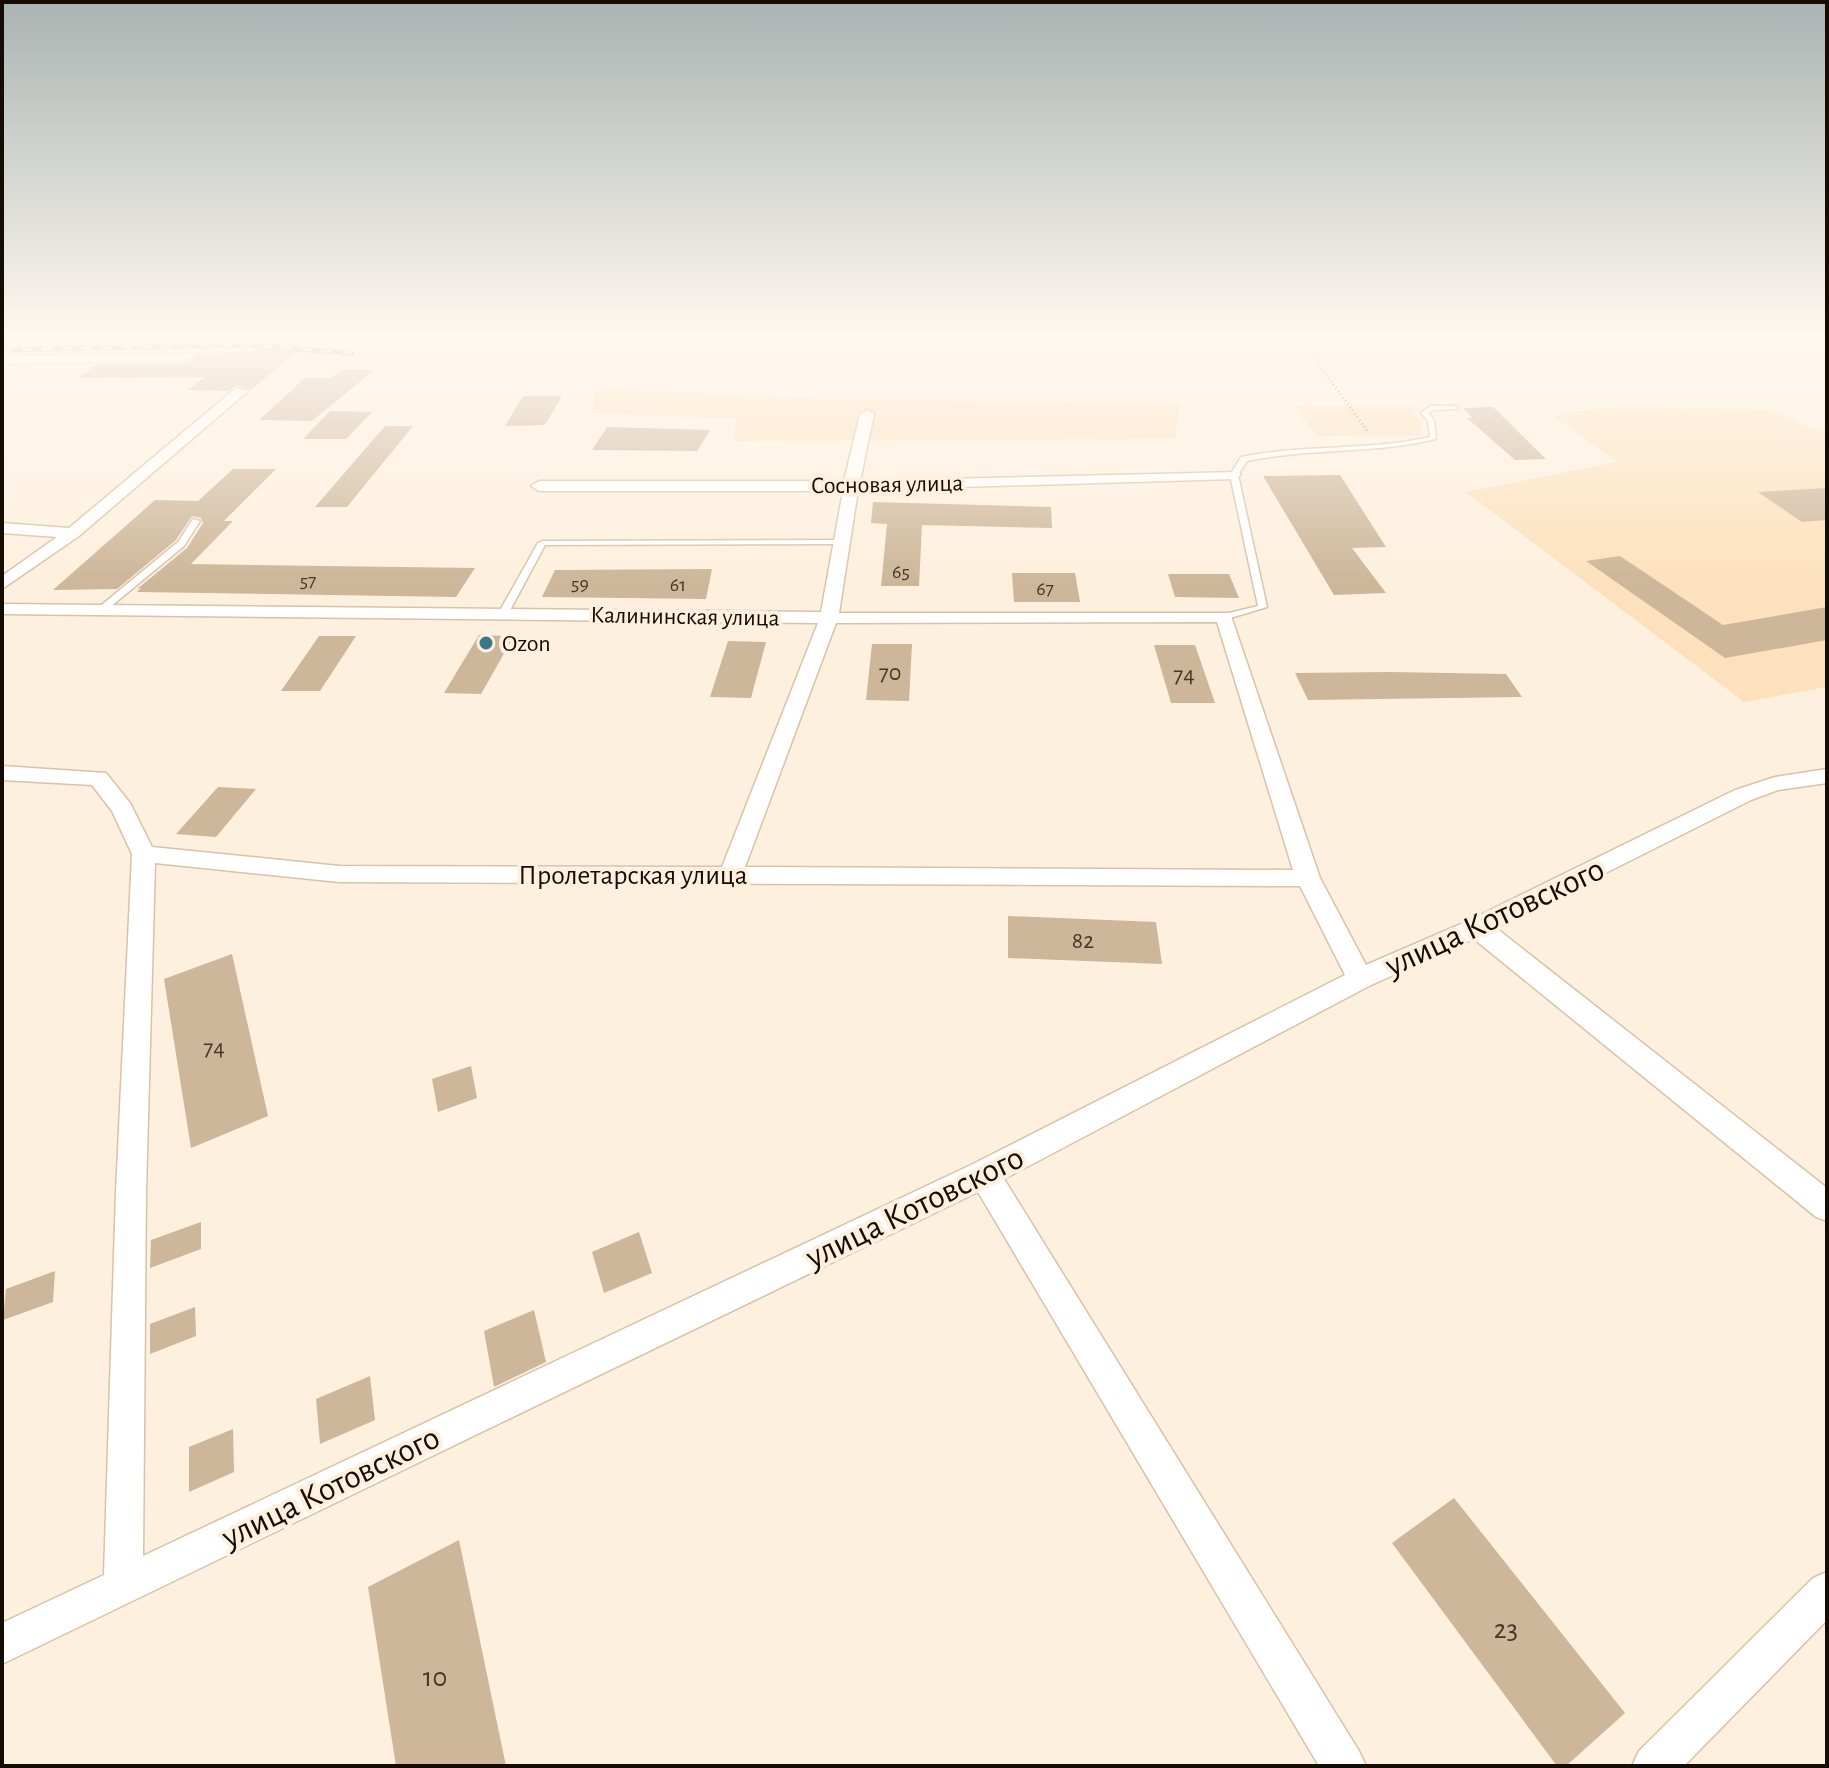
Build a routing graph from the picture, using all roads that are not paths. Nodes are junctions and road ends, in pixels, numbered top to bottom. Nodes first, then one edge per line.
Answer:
1 (208, 419) edge
2 (866, 419) edge
3 (1430, 419) edge
4 (1234, 475) junction
5 (539, 486) dead end
6 (851, 486) junction
7 (196, 521) dead end
8 (2, 528) edge
9 (73, 533) junction
10 (841, 542) junction
11 (2, 584) edge
12 (2, 609) edge
13 (101, 610) junction
14 (503, 614) junction
15 (1224, 617) junction
16 (829, 618) junction
17 (2, 773) edge
18 (1827, 776) edge
19 (144, 854) junction
20 (731, 874) junction
21 (1308, 878) junction
22 (1477, 927) junction
23 (1360, 979) junction
24 (984, 1174) junction
25 (1827, 1207) edge
26 (123, 1586) junction
27 (1827, 1592) edge
28 (2, 1644) edge
29 (1344, 1766) edge
30 (1654, 1766) edge

1 - 9 street
2 - 6 street
3 - 4 lane
4 - 6 street, Сосновая улица
4 - 15 lane
5 - 6 street, Сосновая улица
6 - 10 street
7 - 13 lane
8 - 9 street
9 - 11 street
10 - 14 lane
10 - 16 street
12 - 13 street, Калининская улица
13 - 14 street, Калининская улица
14 - 16 street, Калининская улица
15 - 16 street, Калининская улица
15 - 21 street
16 - 20 street
17 - 19 street
18 - 22 street, улица Котовского
19 - 20 street, Пролетарская улица
19 - 26 street
20 - 21 street, Пролетарская улица
21 - 23 street
22 - 23 street, улица Котовского
22 - 25 street
23 - 24 street, улица Котовского
24 - 26 street, улица Котовского
24 - 29 street
26 - 28 street, улица Котовского
27 - 30 street

